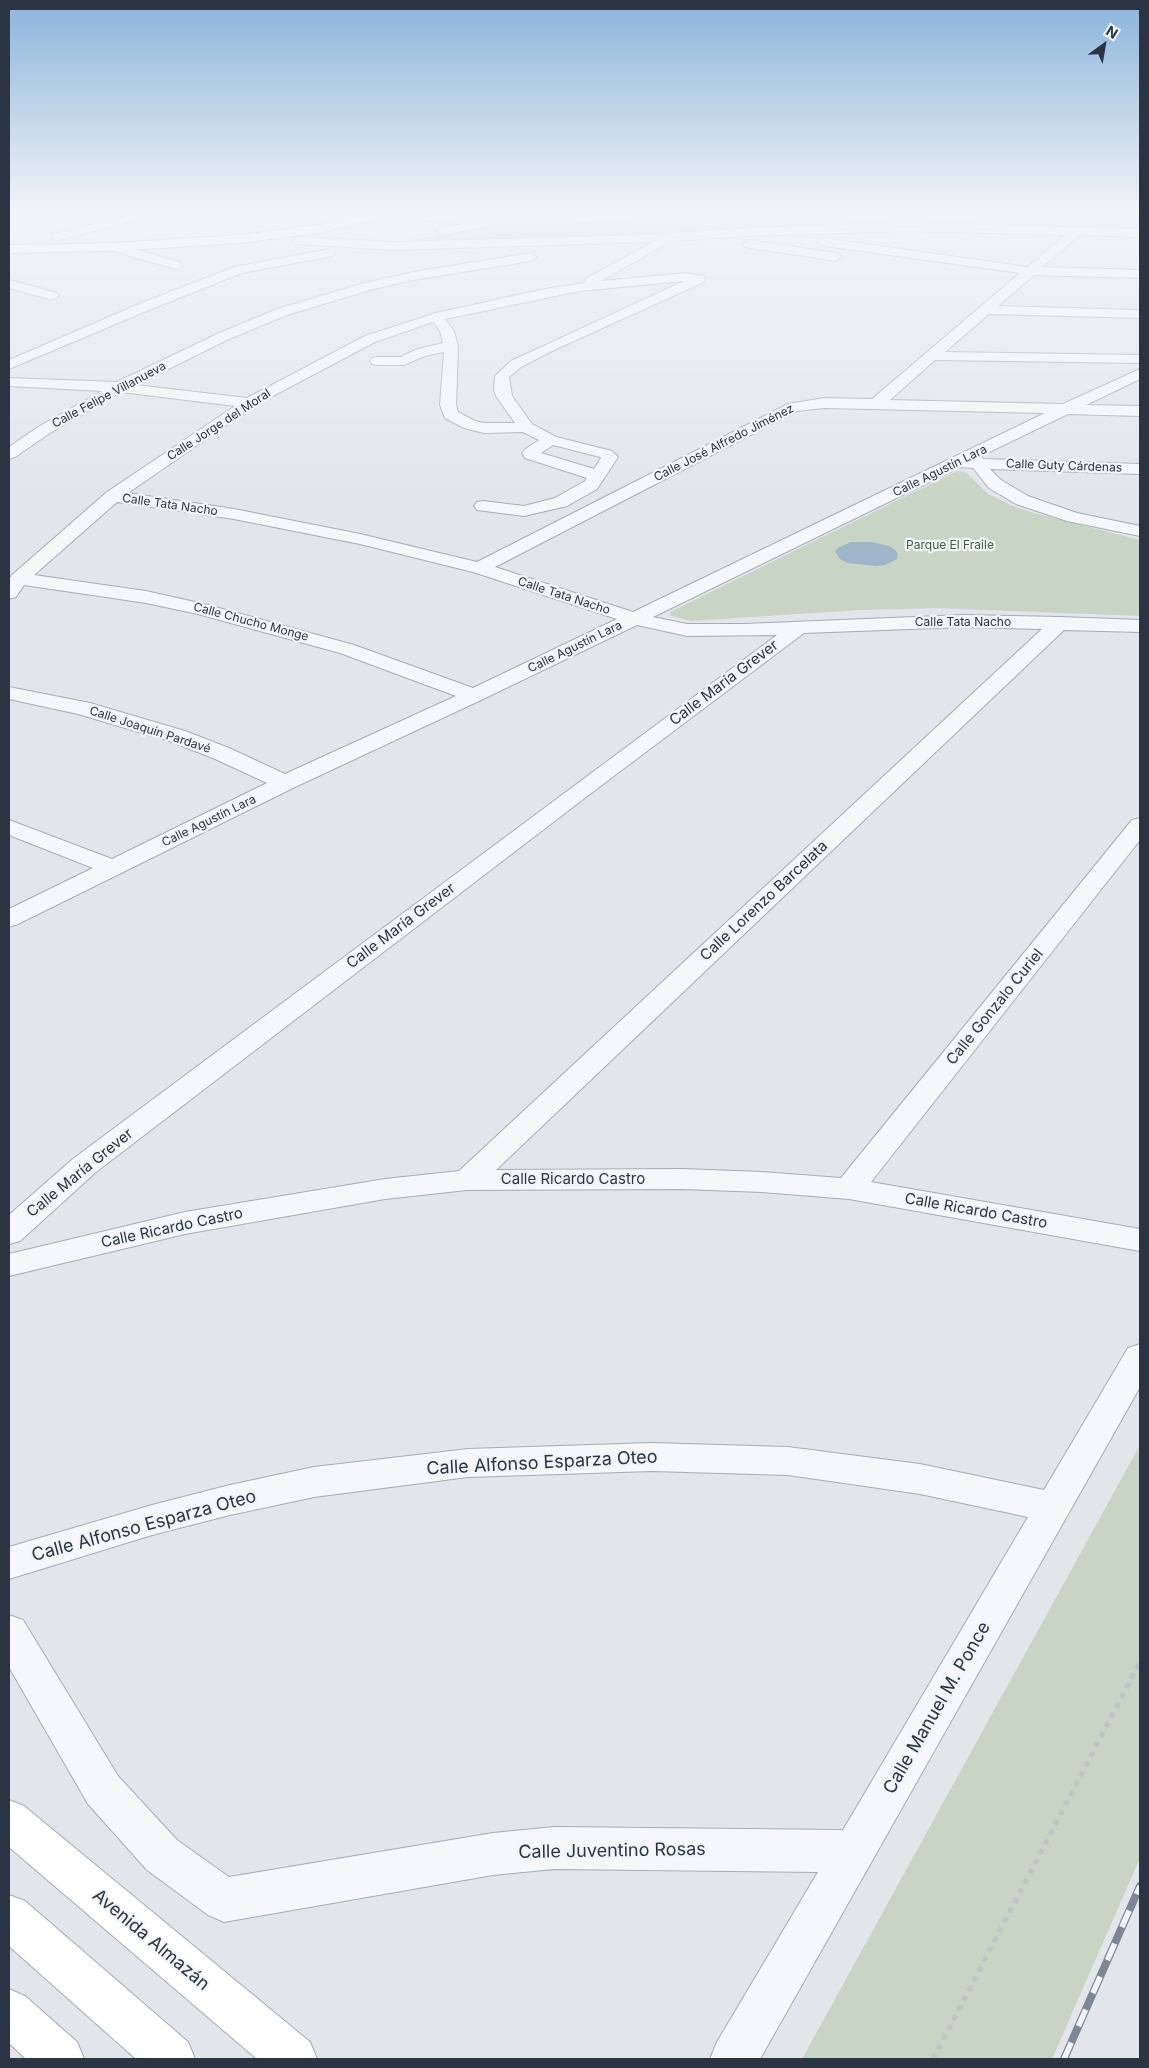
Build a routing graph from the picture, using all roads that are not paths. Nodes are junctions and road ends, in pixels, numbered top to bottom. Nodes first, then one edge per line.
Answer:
1 (148, 306) edge
2 (304, 306) edge
3 (490, 306) edge
4 (642, 306) edge
5 (990, 306) edge
6 (985, 310) junction
7 (1140, 314) edge
8 (436, 316) junction
9 (412, 340) dead end
10 (450, 346) junction
11 (932, 356) junction
12 (1140, 359) edge
13 (9, 365) edge
14 (1140, 373) edge
15 (9, 382) edge
16 (119, 387) junction
17 (249, 403) junction
18 (876, 404) junction
19 (1066, 408) junction
20 (1140, 411) edge
21 (526, 427) junction
22 (550, 440) junction
23 (9, 454) edge
24 (969, 460) junction
25 (1140, 469) edge
26 (597, 478) junction
27 (113, 496) junction
28 (483, 506) dead end
29 (1140, 531) edge
30 (479, 568) junction
31 (14, 586) edge
32 (632, 618) junction
33 (1060, 623) junction
34 (1140, 626) edge
35 (799, 628) junction
36 (9, 693) edge
37 (474, 696) junction
38 (285, 783) junction
39 (1140, 825) edge
40 (9, 827) edge
41 (114, 868) junction
42 (9, 919) edge
43 (467, 1180) junction
44 (849, 1189) junction
45 (9, 1234) edge
46 (1140, 1240) edge
47 (9, 1265) edge
48 (1140, 1357) edge
49 (1053, 1507) junction
50 (9, 1563) edge
51 (9, 1632) edge
52 (9, 1820) edge
53 (854, 1851) junction
54 (9, 1917) edge
55 (9, 2012) edge
56 (60, 2059) edge
57 (170, 2059) edge
58 (293, 2059) edge
59 (734, 2059) edge

1 - 13 street
2 - 16 street, Calle Felipe Villanueva
3 - 8 street, Calle Jorge del Moral
4 - 21 street
5 - 6 street
6 - 7 street
6 - 11 street
8 - 10 street
8 - 17 street, Calle Jorge del Moral
9 - 10 street
10 - 21 street
11 - 12 street
11 - 18 street
14 - 19 street, Calle Agustín Lara
15 - 16 street
16 - 17 street
16 - 23 street, Calle Felipe Villanueva
17 - 27 street, Calle Jorge del Moral
18 - 19 street, Calle José Alfredo Jiménez
18 - 30 street, Calle José Alfredo Jiménez
19 - 20 street, Calle José Alfredo Jiménez
19 - 24 street, Calle Agustín Lara
21 - 22 street
22 - 26 street
22 - 26 street
24 - 25 street, Calle Guty Cárdenas
24 - 29 street
24 - 32 street, Calle Agustín Lara
26 - 28 street
27 - 30 street, Calle Tata Nacho
27 - 31 street, Calle Jorge del Moral
30 - 32 street, Calle Tata Nacho
31 - 37 street, Calle Chucho Monge
32 - 35 street, Calle Tata Nacho
32 - 37 street, Calle Agustín Lara
33 - 34 street, Calle Tata Nacho
33 - 35 street, Calle Tata Nacho
33 - 43 street, Calle Lorenzo Barcelata
35 - 45 street, Calle María Grever
36 - 38 street, Calle Joaquín Pardavé
37 - 38 street, Calle Agustín Lara
38 - 41 street, Calle Agustín Lara
39 - 44 street, Calle Gonzalo Curiel
40 - 41 street
41 - 42 street, Calle Agustín Lara
43 - 44 street, Calle Ricardo Castro
43 - 47 street, Calle Ricardo Castro
44 - 46 street, Calle Ricardo Castro
48 - 49 street, Calle Manuel M. Ponce
49 - 50 street, Calle Alfonso Esparza Oteo
49 - 53 street, Calle Manuel M. Ponce
51 - 53 street, Calle Juventino Rosas
52 - 58 main road, Avenida Almazán
53 - 59 street, Calle Manuel M. Ponce
54 - 57 main road
55 - 56 main road

